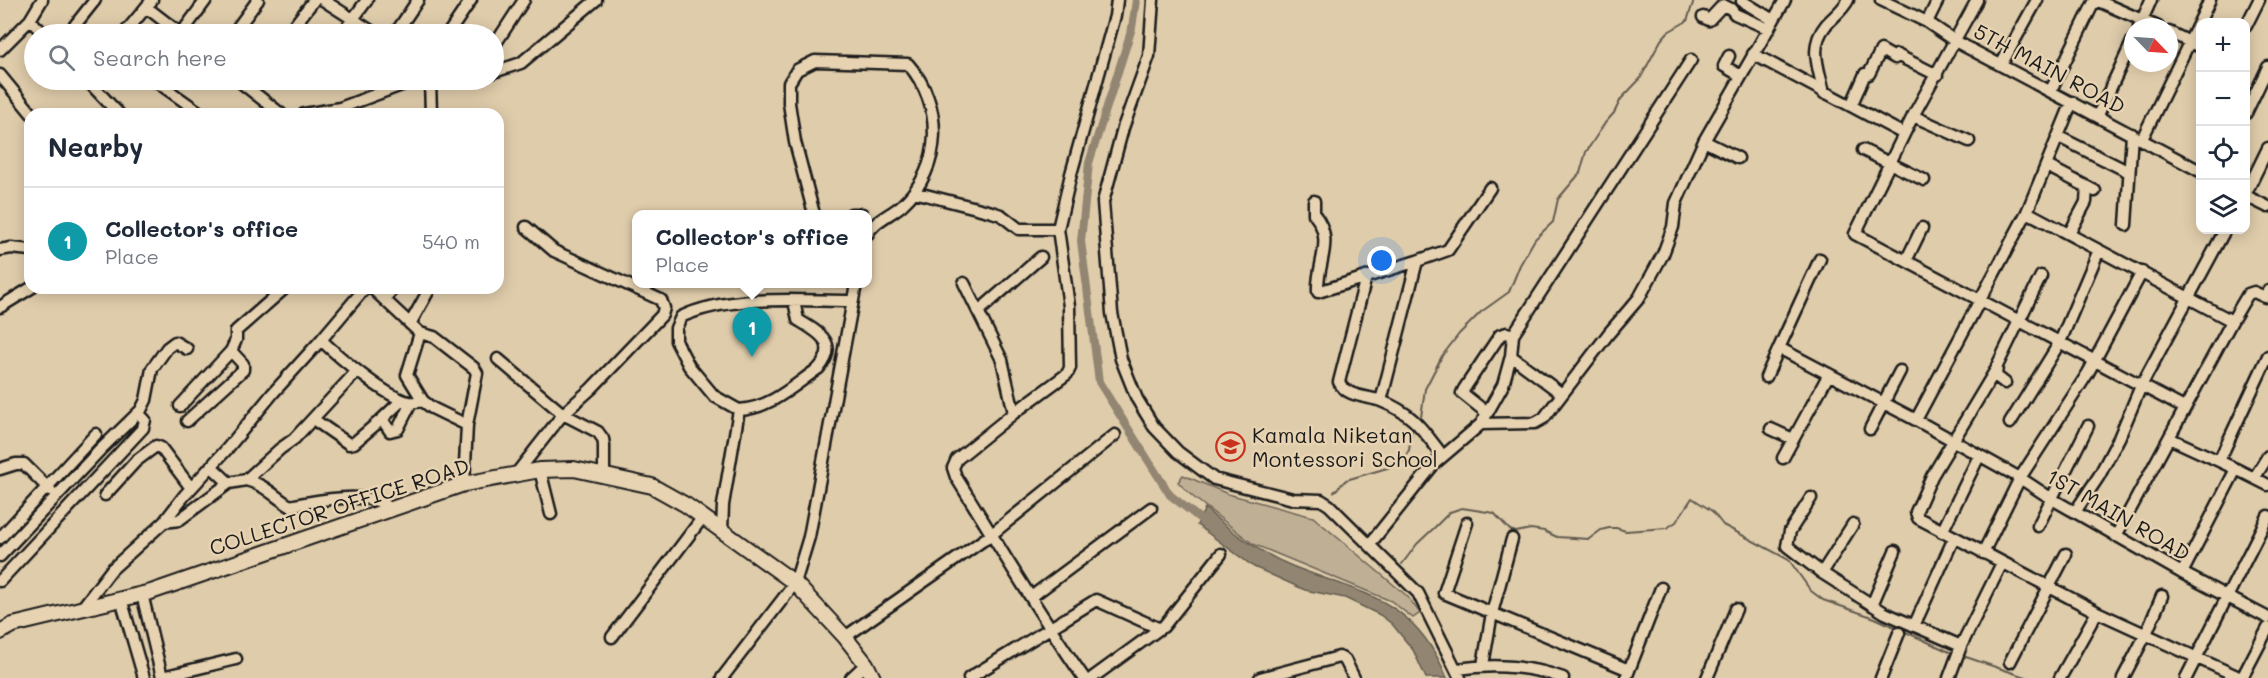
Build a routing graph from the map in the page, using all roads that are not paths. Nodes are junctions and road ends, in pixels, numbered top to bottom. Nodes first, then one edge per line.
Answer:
1 (42, 0) edge
2 (95, 0) edge
3 (206, 0) edge
4 (258, 0) edge
5 (314, 0) edge
6 (323, 0) edge
7 (367, 0) edge
8 (418, 0) edge
9 (471, 0) edge
10 (524, 0) edge
11 (596, 0) edge
12 (1117, 0) edge
13 (1153, 0) edge
14 (1785, 0) edge
15 (1848, 0) edge
16 (1881, 0) edge
17 (1938, 0) edge
18 (1977, 0) edge
19 (2037, 0) edge
20 (2096, 0) edge
21 (2151, 0) edge
22 (2210, 0) edge
23 (2259, 0) edge
24 (1742, 1) edge
25 (1726, 3) edge
26 (149, 4) edge
27 (1703, 17) dead end
28 (2130, 18) edge
29 (2142, 18) edge
30 (2204, 18) edge
31 (2250, 18) edge
32 (30, 20) junction
33 (353, 20) junction
34 (1928, 22) junction
35 (26, 24) edge
36 (34, 24) edge
37 (76, 24) edge
38 (132, 24) edge
39 (170, 24) edge
40 (188, 24) edge
41 (240, 24) edge
42 (296, 24) edge
43 (350, 24) edge
44 (360, 24) edge
45 (402, 24) edge
46 (455, 24) edge
47 (1771, 25) junction
48 (24, 26) edge
49 (504, 31) edge
50 (2178, 36) edge
51 (1955, 40) junction
52 (2196, 44) edge
53 (0, 50) edge
54 (1753, 54) junction
55 (1729, 56) dead end
56 (2124, 59) edge
57 (1691, 60) dead end
58 (2001, 65) junction
59 (2268, 67) edge
60 (504, 69) edge
61 (0, 75) edge
62 (1937, 75) junction
63 (1741, 76) junction
64 (97, 90) edge
65 (165, 90) edge
66 (257, 90) edge
67 (388, 90) edge
68 (430, 90) edge
69 (2051, 90) junction
70 (1824, 93) junction
71 (2072, 102) junction
72 (2250, 105) edge
73 (1851, 106) junction
74 (27, 108) edge
75 (114, 108) edge
76 (186, 108) edge
77 (275, 108) edge
78 (340, 108) edge
79 (431, 108) edge
80 (2098, 115) junction
81 (1913, 116) junction
82 (1904, 134) junction
83 (2059, 136) junction
84 (2137, 137) junction
85 (1704, 141) junction
86 (1969, 141) dead end
87 (2268, 148) edge
88 (1863, 150) dead end
89 (1738, 158) dead end
90 (1890, 163) junction
91 (2265, 163) edge
92 (2047, 166) junction
93 (2196, 169) edge
94 (2129, 172) junction
95 (1924, 180) dead end
96 (2250, 187) edge
97 (1490, 188) dead end
98 (914, 192) junction
99 (2250, 196) edge
100 (1314, 201) dead end
101 (2268, 207) edge
102 (813, 210) edge
103 (2027, 212) junction
104 (872, 225) edge
105 (2126, 225) dead end
106 (526, 227) dead end
107 (1922, 228) dead end
108 (1058, 230) junction
109 (2070, 234) junction
110 (2223, 234) edge
111 (24, 249) edge
112 (0, 250) edge
113 (2099, 250) junction
114 (1041, 257) dead end
115 (1820, 259) dead end
116 (1417, 261) junction
117 (1906, 261) junction
118 (2142, 272) junction
119 (2041, 276) dead end
120 (1366, 277) junction
121 (964, 283) dead end
122 (632, 287) edge
123 (635, 288) edge
124 (855, 288) edge
125 (24, 292) edge
126 (278, 294) edge
127 (360, 294) edge
128 (379, 294) edge
129 (389, 294) edge
130 (427, 294) edge
131 (2267, 294) edge
132 (2188, 296) junction
133 (384, 299) junction
134 (1980, 300) junction
135 (794, 301) junction
136 (852, 301) junction
137 (0, 307) edge
138 (979, 312) junction
139 (2020, 321) junction
140 (2232, 321) junction
141 (410, 324) junction
142 (420, 333) junction
143 (1513, 335) junction
144 (321, 340) junction
145 (2060, 342) junction
146 (1779, 348) junction
147 (187, 349) dead end
148 (231, 351) junction
149 (1511, 356) junction
150 (2268, 356) edge
151 (498, 359) dead end
152 (2095, 361) junction
153 (357, 371) junction
154 (1900, 371) dead end
155 (1995, 371) junction
156 (1829, 374) junction
157 (1766, 377) dead end
158 (2005, 383) dead end
159 (2141, 386) junction
160 (1562, 394) junction
161 (412, 401) junction
162 (1381, 401) junction
163 (1883, 403) junction
164 (180, 406) dead end
165 (2184, 408) junction
166 (738, 410) junction
167 (138, 413) junction
168 (1014, 413) junction
169 (563, 414) junction
170 (1484, 418) junction
171 (313, 419) junction
172 (382, 419) junction
173 (1916, 420) junction
174 (187, 421) dead end
175 (2010, 423) dead end
176 (467, 425) junction
177 (2088, 426) dead end
178 (1771, 429) dead end
179 (1870, 429) dead end
180 (96, 434) dead end
181 (1115, 435) dead end
182 (2169, 438) junction
183 (1793, 439) junction
184 (1952, 441) junction
185 (1443, 456) junction
186 (1979, 456) junction
187 (2268, 456) edge
188 (1783, 458) dead end
189 (2219, 461) junction
190 (211, 466) junction
191 (0, 469) edge
192 (2236, 469) junction
193 (540, 470) junction
194 (516, 474) junction
195 (604, 474) junction
196 (2255, 477) junction
197 (2020, 478) junction
198 (246, 480) junction
199 (229, 483) junction
200 (464, 484) junction
201 (2268, 485) edge
202 (47, 487) junction
203 (191, 488) junction
204 (105, 495) dead end
205 (57, 496) junction
206 (1811, 498) dead end
207 (2052, 499) junction
208 (1151, 508) dead end
209 (389, 509) junction
210 (2075, 512) junction
211 (551, 514) dead end
212 (2268, 516) edge
213 (703, 517) junction
214 (164, 522) junction
215 (1467, 523) dead end
216 (1853, 524) dead end
217 (2038, 526) dead end
218 (722, 531) junction
219 (1942, 532) junction
220 (992, 534) junction
221 (2116, 536) junction
222 (1954, 537) junction
223 (0, 538) edge
224 (1512, 539) dead end
225 (1370, 544) junction
226 (1895, 551) dead end
227 (1983, 553) junction
228 (1221, 554) dead end
229 (2066, 554) dead end
230 (0, 556) edge
231 (2002, 563) junction
232 (1822, 573) junction
233 (2182, 573) junction
234 (0, 581) edge
235 (795, 583) junction
236 (1661, 588) dead end
237 (2048, 588) junction
238 (142, 594) junction
239 (2162, 596) dead end
240 (1032, 597) junction
241 (2228, 597) junction
242 (121, 599) junction
243 (1872, 604) junction
244 (82, 608) junction
245 (1736, 609) dead end
246 (2097, 612) junction
247 (1492, 613) junction
248 (2268, 618) edge
249 (1914, 626) junction
250 (1163, 627) junction
251 (1048, 628) junction
252 (2268, 628) edge
253 (0, 632) edge
254 (1899, 633) dead end
255 (2146, 634) junction
256 (612, 637) dead end
257 (845, 637) junction
258 (1959, 653) junction
259 (2196, 657) junction
260 (236, 659) dead end
261 (2010, 662) dead end
262 (867, 664) junction
263 (1483, 665) junction
264 (1458, 674) edge
265 (1521, 674) edge
266 (1627, 674) edge
267 (144, 678) edge
268 (160, 678) edge
269 (722, 678) edge
270 (851, 678) edge
271 (873, 678) edge
272 (969, 678) edge
273 (1084, 678) edge
274 (1092, 678) edge
275 (1260, 678) edge
276 (1354, 678) edge
277 (1563, 678) edge
278 (1707, 678) edge
279 (1881, 678) edge
280 (1949, 678) edge
281 (2060, 678) edge
282 (2123, 678) edge
283 (2186, 678) edge
284 (2241, 678) edge

1 - 32 street
2 - 37 street
3 - 40 street
4 - 41 street
5 - 42 street
6 - 33 street
7 - 33 street
8 - 45 street
9 - 46 street
10 - 49 street
11 - 60 street
12 - 108 street
13 - 225 street
14 - 47 street
15 - 70 street
16 - 34 street, 5TH MAIN ROAD
17 - 34 street
18 - 51 street
19 - 58 street
20 - 28 street
20 - 69 street
21 - 29 street
22 - 30 street
23 - 31 street
24 - 47 street
25 - 27 street
25 - 47 street
26 - 38 street
26 - 39 street
32 - 35 street
32 - 36 street
33 - 43 street
33 - 44 street
34 - 51 street, 5TH MAIN ROAD
47 - 54 street
48 - 53 street
50 - 52 street
51 - 58 street, 5TH MAIN ROAD
51 - 62 street
52 - 84 street
54 - 63 street
54 - 70 street
55 - 63 street
56 - 80 street
57 - 143 street
58 - 69 street, 5TH MAIN ROAD
59 - 72 street
61 - 74 street
62 - 73 street
62 - 81 street
63 - 85 street
64 - 75 street
65 - 76 street
66 - 77 street
67 - 78 street
68 - 79 street
69 - 71 street, 5TH MAIN ROAD
70 - 73 street
71 - 80 street, 5TH MAIN ROAD
71 - 83 street
73 - 82 street
80 - 84 street, 5TH MAIN ROAD
81 - 82 street
81 - 86 street
82 - 90 street
83 - 92 street
83 - 94 street
84 - 93 street, 5TH MAIN ROAD
84 - 94 street
85 - 89 street
85 - 160 street
87 - 91 street
88 - 90 street
90 - 95 street
90 - 117 street
91 - 96 street
92 - 103 street
92 - 109 street
94 - 105 street
97 - 116 street
98 - 102 street
98 - 104 street
98 - 108 street
99 - 101 street
100 - 120 street
103 - 109 street
103 - 134 street
106 - 122 street
107 - 117 street
108 - 168 street
109 - 113 street
110 - 132 street
111 - 112 street
113 - 118 street
113 - 145 street
114 - 138 street
115 - 146 street
116 - 120 street
116 - 162 street
117 - 134 street
118 - 132 street
118 - 152 street
119 - 139 street
120 - 162 street
121 - 138 street
123 - 169 street
124 - 136 street
125 - 137 street
126 - 148 street
127 - 144 street
128 - 133 street
129 - 133 street
130 - 141 street
131 - 140 street
132 - 140 street
132 - 159 street
133 - 141 street
134 - 139 street
134 - 173 street
135 - 136 street
135 - 166 street
135 - 166 street
136 - 235 street
138 - 168 street
139 - 145 street
139 - 155 street
140 - 165 street
141 - 142 street
142 - 161 street
142 - 176 street
143 - 149 street
143 - 170 street
144 - 153 street
144 - 190 street
145 - 152 street
145 - 175 street
146 - 156 street, 1ST MAIN ROAD
146 - 157 street
147 - 167 street
148 - 164 street
148 - 174 street
149 - 160 street
149 - 170 street
150 - 189 street
151 - 169 street
152 - 159 street
152 - 197 street
153 - 161 street
153 - 171 street
154 - 163 street
155 - 158 street
155 - 184 street
156 - 163 street, 1ST MAIN ROAD
156 - 183 street
159 - 165 street
159 - 210 street
160 - 170 street
161 - 172 street
161 - 172 street
161 - 176 street
162 - 185 street
163 - 173 street, 1ST MAIN ROAD
163 - 179 street
165 - 182 street
166 - 218 street
167 - 205 street
167 - 234 street
168 - 220 street
169 - 194 street
169 - 195 street
170 - 185 street
171 - 172 street
171 - 198 street
173 - 184 street, 1ST MAIN ROAD
176 - 200 street
177 - 207 street
178 - 183 street
180 - 202 street
181 - 220 street
182 - 189 street
182 - 221 street
183 - 188 street
184 - 186 street, 1ST MAIN ROAD
184 - 219 street
185 - 225 street
186 - 197 street, 1ST MAIN ROAD
186 - 219 street
187 - 196 street
189 - 192 street
190 - 199 street
190 - 203 street
191 - 202 street
192 - 196 street
192 - 233 street
193 - 194 main road, COLLECTOR OFFICE ROAD
193 - 195 main road, COLLECTOR OFFICE ROAD
193 - 211 street
194 - 200 main road, COLLECTOR OFFICE ROAD
195 - 213 main road, COLLECTOR OFFICE ROAD
196 - 201 street
197 - 207 street, 1ST MAIN ROAD
197 - 227 street
198 - 199 street
198 - 209 street
199 - 214 street
200 - 209 main road, COLLECTOR OFFICE ROAD
202 - 205 street
202 - 223 street
203 - 204 street
203 - 214 street
205 - 230 street
206 - 232 street
207 - 210 street, 1ST MAIN ROAD
207 - 217 street
208 - 240 street
209 - 238 main road, COLLECTOR OFFICE ROAD
210 - 221 street, 1ST MAIN ROAD
212 - 241 street
213 - 218 main road, COLLECTOR OFFICE ROAD
213 - 256 street
214 - 244 street
215 - 247 street
216 - 232 street
218 - 235 main road, COLLECTOR OFFICE ROAD
219 - 222 street
220 - 240 street
220 - 257 street
221 - 233 street, 1ST MAIN ROAD
222 - 227 street
222 - 249 street
224 - 247 street
225 - 264 street
226 - 243 street
227 - 231 street
228 - 250 street
229 - 237 street
231 - 237 street
231 - 258 street
232 - 243 street
233 - 241 street, 1ST MAIN ROAD
235 - 257 main road, COLLECTOR OFFICE ROAD
235 - 269 street
236 - 266 street
237 - 246 street
237 - 261 street
238 - 242 main road, COLLECTOR OFFICE ROAD
238 - 268 street
239 - 255 street
240 - 251 street
241 - 248 street, 1ST MAIN ROAD
241 - 259 street
242 - 244 main road, COLLECTOR OFFICE ROAD
242 - 267 street
243 - 249 street
244 - 253 main road, COLLECTOR OFFICE ROAD
245 - 278 street
246 - 255 street
246 - 281 street
247 - 263 street
247 - 266 street
249 - 258 street
250 - 251 street
250 - 274 street
251 - 272 street
251 - 273 street
252 - 284 street
254 - 279 street
255 - 259 street
255 - 282 street
257 - 262 main road, COLLECTOR OFFICE ROAD
258 - 280 street
259 - 283 street
259 - 284 street
260 - 268 street
262 - 270 street
262 - 271 main road, COLLECTOR OFFICE ROAD
263 - 264 street
263 - 265 street
265 - 277 street
275 - 276 street

